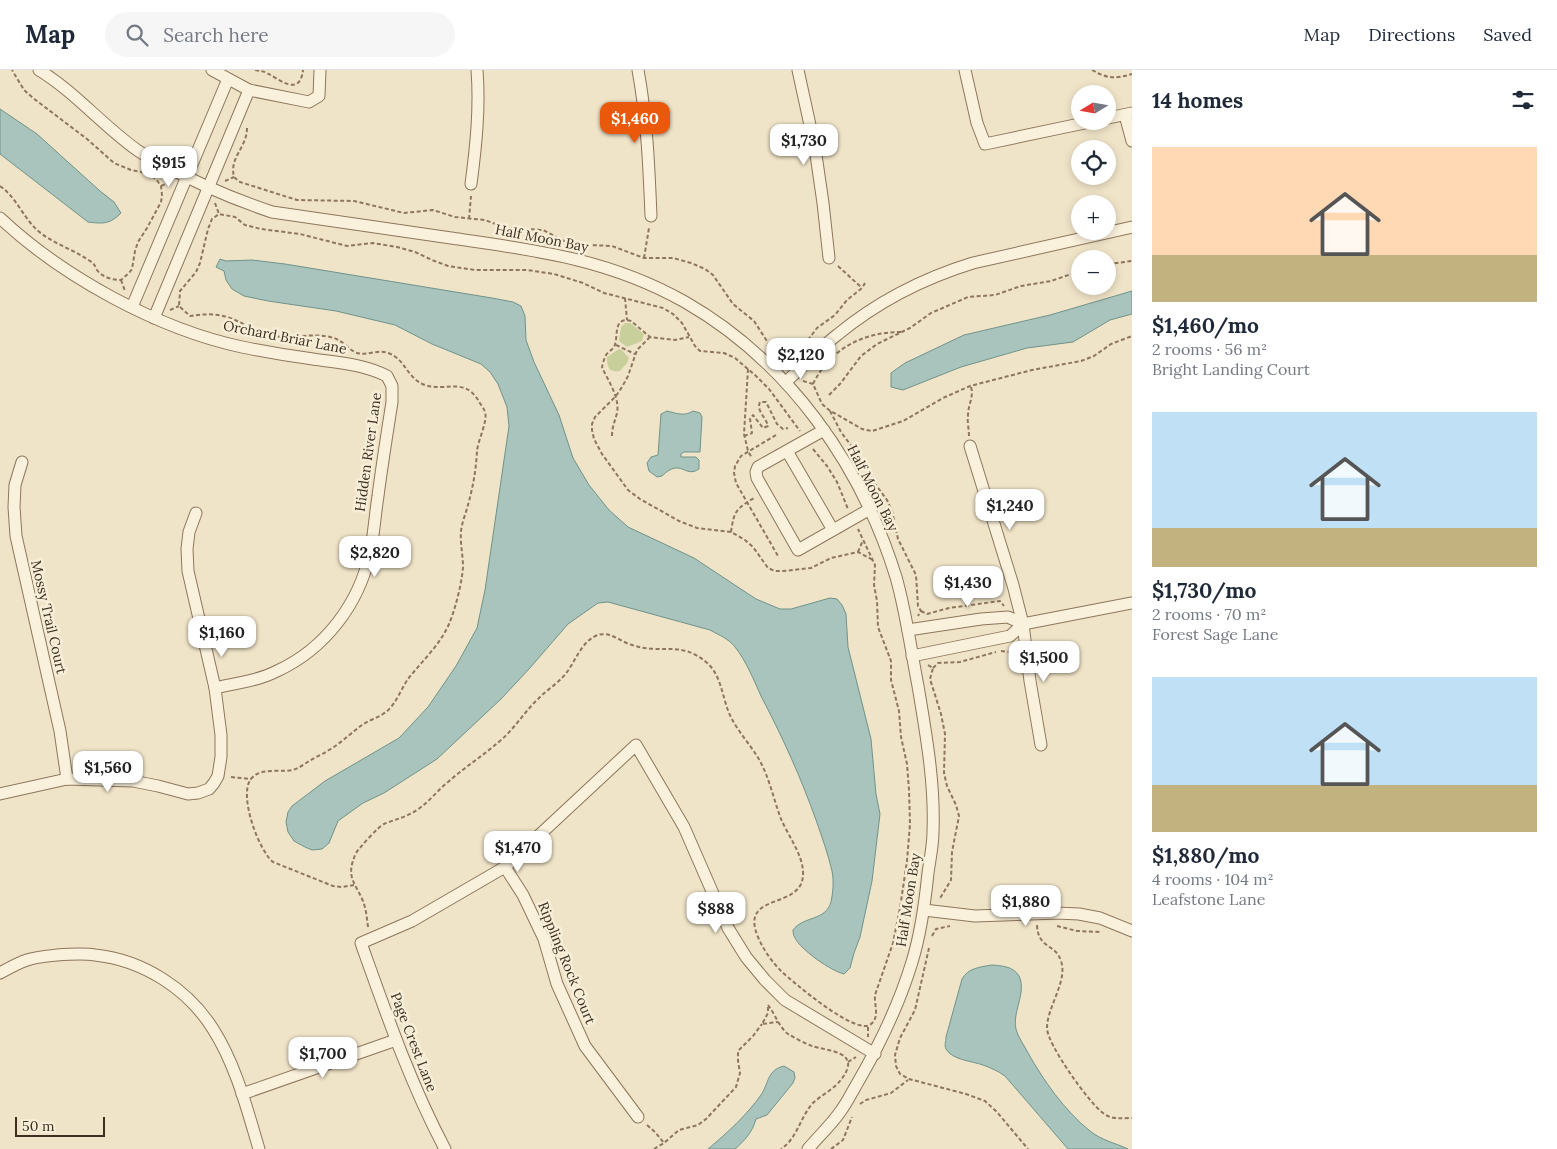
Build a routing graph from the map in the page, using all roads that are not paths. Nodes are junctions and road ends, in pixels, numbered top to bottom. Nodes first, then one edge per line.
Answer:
1 (39, 70) edge
2 (212, 70) edge
3 (320, 70) edge
4 (477, 70) edge
5 (638, 70) edge
6 (798, 70) edge
7 (965, 70) edge
8 (228, 79) junction
9 (249, 90) junction
10 (1129, 114) edge
11 (1116, 116) edge
12 (1071, 126) edge
13 (1132, 141) edge
14 (187, 178) junction
15 (471, 184) road end
16 (208, 187) junction
17 (651, 216) road end
18 (0, 218) edge
19 (1132, 227) edge
20 (829, 258) road end
21 (132, 308) junction
22 (154, 318) junction
23 (387, 376) joint
24 (786, 382) junction
25 (824, 430) junction
26 (970, 446) road end
27 (787, 451) junction
28 (22, 462) dead end
29 (870, 509) junction
30 (196, 513) dead end
31 (833, 530) junction
32 (1132, 602) edge
33 (1023, 624) junction
34 (908, 630) junction
35 (912, 656) junction
36 (215, 688) junction
37 (1041, 745) dead end
38 (67, 779) junction
39 (0, 794) edge
40 (505, 867) junction
41 (924, 910) junction
42 (1132, 931) edge
43 (0, 973) edge
44 (396, 1040) junction
45 (875, 1054) junction
46 (242, 1094) junction
47 (638, 1117) road end
48 (259, 1149) edge
49 (445, 1149) edge
50 (808, 1149) edge

1 - 14 street, Half Moon Bay
2 - 8 street
3 - 9 street
4 - 15 street
5 - 17 street
6 - 20 street
7 - 12 street
8 - 9 street
8 - 14 street
9 - 16 street
10 - 11 street
10 - 13 street
14 - 16 street, Half Moon Bay
14 - 21 street
16 - 22 street
16 - 24 street, Half Moon Bay
18 - 21 street, Orchard Briar Lane
19 - 24 street
21 - 22 street, Orchard Briar Lane
22 - 23 street, Orchard Briar Lane
23 - 36 street, Hidden River Lane
24 - 25 street, Half Moon Bay
25 - 27 street
25 - 29 street, Half Moon Bay
26 - 33 street
27 - 31 street
27 - 31 street
28 - 38 street, Mossy Trail Court
29 - 31 street
29 - 34 street, Half Moon Bay
30 - 36 street
32 - 33 street
33 - 34 street
33 - 35 street
33 - 37 street
34 - 35 street, Half Moon Bay
35 - 41 street, Half Moon Bay
36 - 38 street
38 - 39 street
40 - 44 street, Page Crest Lane
40 - 45 street
40 - 47 street, Rippling Rock Court
41 - 42 street
41 - 45 street, Half Moon Bay
43 - 46 street
44 - 46 street
44 - 49 street, Page Crest Lane
45 - 50 street, Half Moon Bay
46 - 48 street

